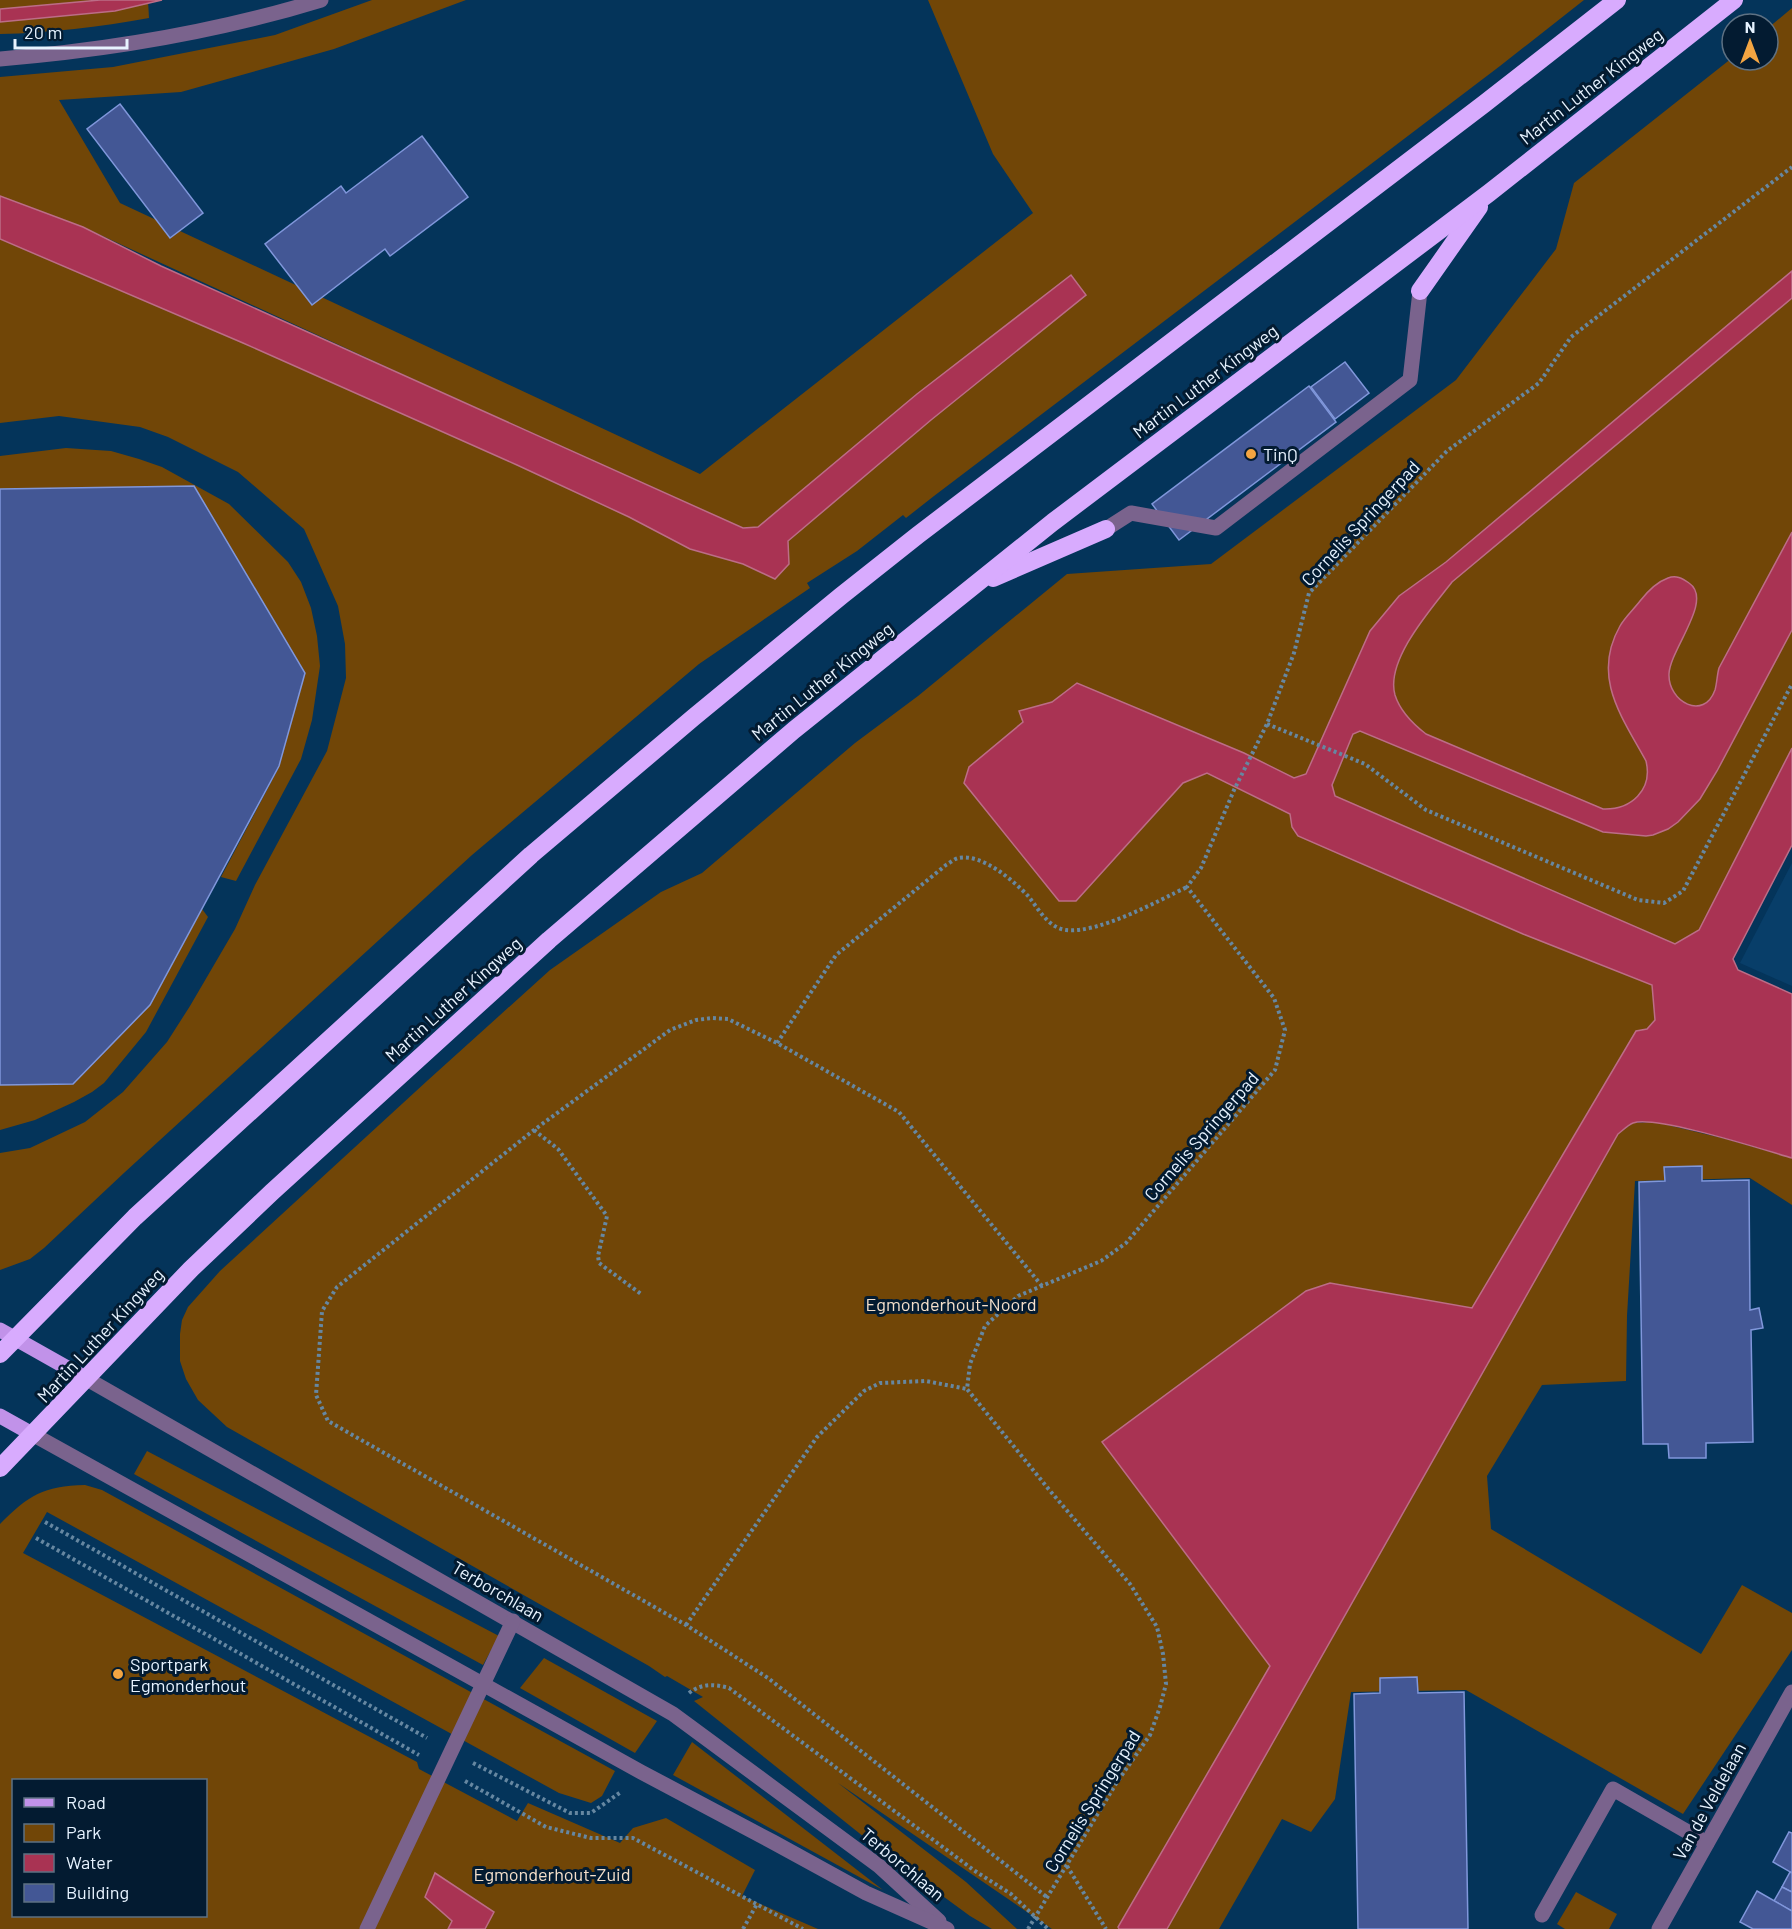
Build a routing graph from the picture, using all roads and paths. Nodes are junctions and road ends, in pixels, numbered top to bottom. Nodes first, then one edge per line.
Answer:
1 (321, 0) edge
2 (1617, 0) edge
3 (1734, 0) edge
4 (0, 59) edge
5 (1792, 167) edge
6 (1489, 194) junction
7 (1420, 291) joint
8 (1106, 529) joint
9 (970, 588) junction
10 (1792, 684) edge
11 (1267, 724) junction
12 (1187, 887) junction
13 (777, 1043) junction
14 (534, 1130) junction
15 (1042, 1286) junction
16 (641, 1294) dead end
17 (8, 1334) edge
18 (0, 1354) edge
19 (87, 1379) junction
20 (967, 1389) junction
21 (0, 1416) edge
22 (34, 1435) junction
23 (0, 1468) edge
24 (45, 1521) dead end
25 (36, 1538) dead end
26 (513, 1621) junction
27 (686, 1625) junction
28 (482, 1684) junction
29 (1792, 1692) edge
30 (673, 1714) junction
31 (451, 1752) junction
32 (442, 1768) junction
33 (637, 1778) junction
34 (1707, 1843) junction
35 (1067, 1866) junction
36 (1048, 1898) junction
37 (757, 1904) junction
38 (1542, 1916) dead end
39 (1035, 1918) junction
40 (367, 1929) edge
41 (743, 1929) edge
42 (803, 1929) edge
43 (947, 1929) edge
44 (1029, 1929) edge
45 (1048, 1929) edge
46 (1107, 1929) edge
47 (1659, 1929) edge

1 - 4 street
2 - 17 highway
3 - 6 highway, Martin Luther Kingweg
5 - 11 path, Cornelis Springerpad
6 - 7 highway
6 - 9 highway, Martin Luther Kingweg
7 - 8 street
8 - 9 highway
9 - 19 highway, Martin Luther Kingweg
10 - 11 path
11 - 12 path, Cornelis Springerpad
12 - 13 path
12 - 15 path, Cornelis Springerpad
13 - 14 path
13 - 15 path
14 - 16 path
14 - 27 path
15 - 20 path, Cornelis Springerpad
17 - 18 highway
17 - 19 main road, Terborchlaan
19 - 22 highway, Martin Luther Kingweg
19 - 26 street, Terborchlaan
20 - 27 path
20 - 35 path, Cornelis Springerpad
21 - 22 main road, Terborchlaan
22 - 23 highway, Martin Luther Kingweg
22 - 28 street, Terborchlaan
24 - 31 path
25 - 32 path
26 - 28 street
26 - 30 street, Terborchlaan
27 - 36 path
28 - 31 street
28 - 33 street, Terborchlaan
29 - 34 street, Van de Veldelaan
30 - 39 path
30 - 43 street, Terborchlaan
31 - 32 street
31 - 33 path
32 - 37 path
32 - 40 street
33 - 43 street, Terborchlaan
34 - 38 street
34 - 47 street, Van de Veldelaan
35 - 36 path, Cornelis Springerpad
35 - 46 path
36 - 39 path, Cornelis Springerpad
37 - 41 path
37 - 42 path
39 - 44 path, Cornelis Springerpad
39 - 45 path

